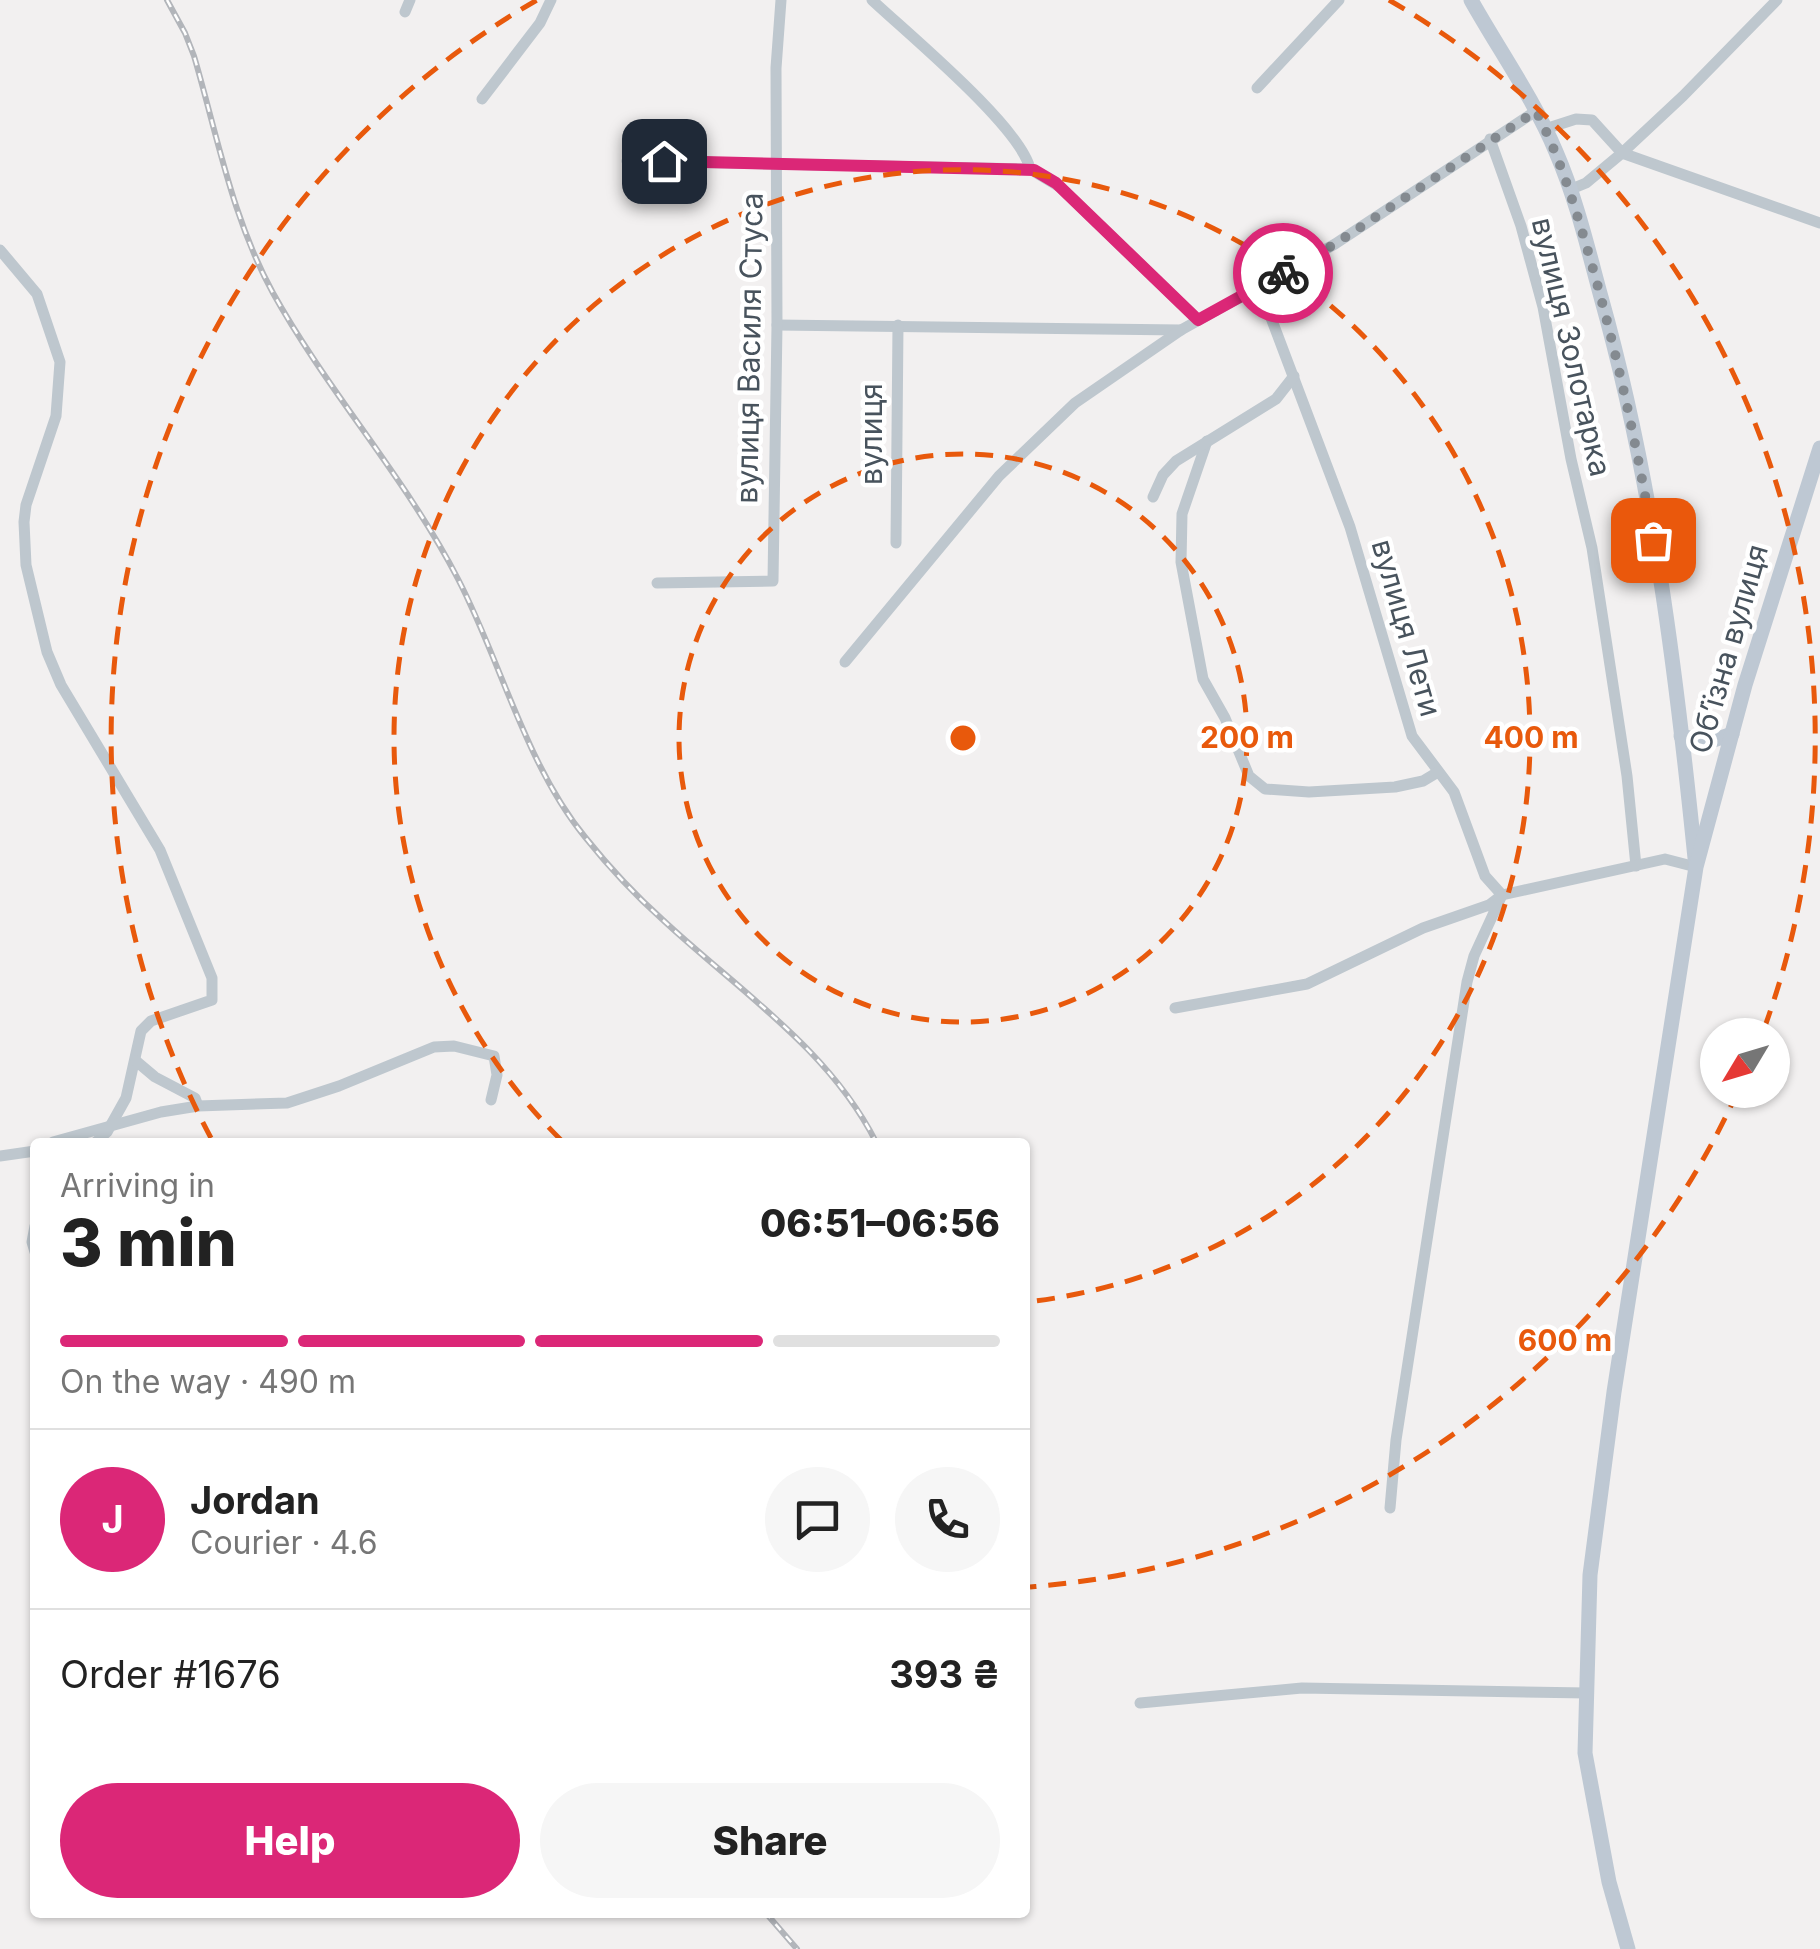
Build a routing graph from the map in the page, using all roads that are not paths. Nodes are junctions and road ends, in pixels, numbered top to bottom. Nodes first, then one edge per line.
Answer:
1 (551, 0) edge
2 (782, 0) edge
3 (872, 0) edge
4 (1338, 0) edge
5 (1471, 0) edge
6 (1777, 0) edge
7 (1256, 88) dead end
8 (482, 99) dead end
9 (1536, 111) junction
10 (1546, 129) junction
11 (1490, 140) junction
12 (1622, 153) junction
13 (627, 160) dead end
14 (776, 163) junction
15 (1030, 169) junction
16 (1569, 190) junction
17 (1820, 223) edge
18 (0, 250) edge
19 (1259, 286) junction
20 (1198, 320) junction
21 (777, 325) junction
22 (898, 325) junction
23 (1181, 330) junction
24 (1294, 376) junction
25 (1207, 440) junction
26 (1820, 448) edge
27 (1154, 497) dead end
28 (896, 544) dead end
29 (657, 583) dead end
30 (845, 662) dead end
31 (1732, 734) junction
32 (1682, 736) junction
33 (1438, 772) junction
34 (1636, 866) junction
35 (1696, 867) junction
36 (1502, 895) junction
37 (1175, 1008) dead end
38 (136, 1061) junction
39 (492, 1100) dead end
40 (198, 1106) junction
41 (109, 1127) junction
42 (68, 1138) edge
43 (99, 1138) edge
44 (30, 1151) edge
45 (0, 1156) edge
46 (1390, 1508) dead end
47 (1587, 1693) junction
48 (1140, 1703) dead end
49 (1628, 1949) edge

1 - 8 street
2 - 14 street, вулиця Василя Стуса
3 - 15 street
4 - 7 street
5 - 9 main road
6 - 12 street
9 - 10 main road
9 - 11 street
10 - 12 street
10 - 16 main road
11 - 19 street
11 - 34 street, вулиця Золотарка
12 - 16 street
12 - 17 street
13 - 14 street
14 - 15 street
14 - 21 street, вулиця Василя Стуса
15 - 20 street
16 - 32 main road
18 - 38 street
19 - 20 street
19 - 24 street, вулиця Лети
20 - 23 street
21 - 22 street
21 - 29 street, вулиця Василя Стуса
22 - 23 street
22 - 28 street, вулиця
23 - 30 street
24 - 25 street
24 - 33 street, вулиця Лети
25 - 27 street
25 - 33 street
26 - 31 main road, Обʼїзна вулиця
31 - 32 main road
31 - 35 main road, Обʼїзна вулиця
32 - 35 main road
33 - 36 street, вулиця Лети
34 - 35 street
34 - 36 street
35 - 47 main road
36 - 37 street
36 - 46 street
38 - 40 street
38 - 41 street
39 - 40 street
40 - 41 street
41 - 42 street
41 - 43 street
44 - 45 street
47 - 48 street
47 - 49 main road

